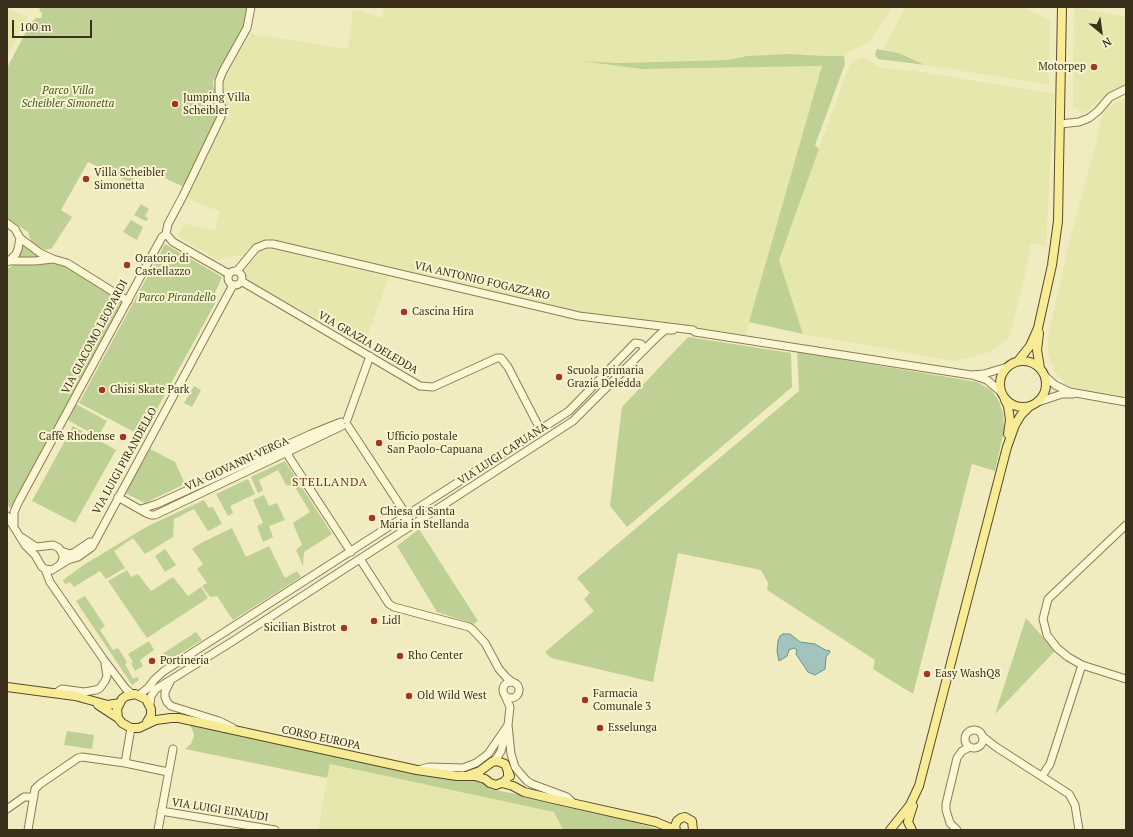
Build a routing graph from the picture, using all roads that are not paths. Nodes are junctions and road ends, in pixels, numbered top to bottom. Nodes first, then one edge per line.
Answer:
1 (251, 7) edge
2 (1062, 8) edge
3 (1126, 89) edge
4 (1060, 124) junction
5 (7, 223) edge
6 (166, 234) junction
7 (20, 238) junction
8 (53, 259) junction
9 (8, 261) edge
10 (237, 271) junction
11 (229, 274) junction
12 (241, 281) junction
13 (234, 285) junction
14 (128, 301) junction
15 (646, 323) junction
16 (1038, 328) junction
17 (695, 332) junction
18 (658, 336) junction
19 (645, 349) junction
20 (370, 356) junction
21 (1018, 361) junction
22 (1007, 367) junction
23 (1040, 368) junction
24 (971, 375) junction
25 (1045, 376) junction
26 (1078, 394) junction
27 (1003, 396) junction
28 (1038, 402) junction
29 (1126, 402) edge
30 (1029, 407) junction
31 (344, 423) junction
32 (540, 429) junction
33 (1007, 447) junction
34 (287, 449) junction
35 (118, 497) junction
36 (7, 516) edge
37 (407, 516) junction
38 (412, 525) junction
39 (1126, 525) edge
40 (14, 527) junction
41 (21, 537) junction
42 (94, 542) junction
43 (46, 546) junction
44 (61, 551) junction
45 (352, 551) junction
46 (38, 560) junction
47 (360, 560) junction
48 (59, 567) junction
49 (45, 569) junction
50 (56, 589) junction
51 (221, 635) junction
52 (226, 645) junction
53 (186, 658) junction
54 (104, 660) junction
55 (1082, 665) junction
56 (194, 666) junction
57 (499, 669) junction
58 (118, 678) junction
59 (1126, 679) edge
60 (171, 680) junction
61 (512, 682) junction
62 (7, 687) edge
63 (503, 688) junction
64 (56, 693) junction
65 (518, 693) junction
66 (135, 694) junction
67 (505, 696) junction
68 (90, 700) junction
69 (121, 701) junction
70 (151, 706) junction
71 (510, 712) junction
72 (118, 718) junction
73 (171, 718) junction
74 (146, 724) junction
75 (508, 724) junction
76 (131, 728) junction
77 (240, 732) junction
78 (982, 736) junction
79 (504, 744) junction
80 (970, 747) junction
81 (978, 747) junction
82 (996, 747) junction
83 (173, 749) dead end
84 (125, 763) junction
85 (490, 764) junction
86 (508, 769) junction
87 (417, 770) junction
88 (168, 772) junction
89 (467, 776) junction
90 (1042, 776) junction
91 (488, 781) junction
92 (502, 783) junction
93 (40, 784) junction
94 (529, 792) junction
95 (34, 797) junction
96 (914, 797) junction
97 (19, 802) junction
98 (574, 804) junction
99 (7, 809) edge
100 (161, 812) junction
101 (31, 813) junction
102 (901, 818) junction
103 (680, 819) junction
104 (656, 822) junction
105 (693, 826) edge
106 (28, 830) edge
107 (158, 830) edge
108 (275, 830) edge
109 (675, 830) edge
110 (702, 830) edge
111 (890, 830) edge
112 (895, 830) edge
113 (912, 830) edge
114 (957, 830) edge
115 (1079, 830) edge

1 - 6 street, VIA GIACOMO LEOPARDI
2 - 4 main road
3 - 4 street
4 - 16 main road
5 - 7 street
6 - 11 street
6 - 14 street, VIA GIACOMO LEOPARDI
7 - 8 street
7 - 9 street
8 - 9 street
8 - 14 street
10 - 11 street
10 - 12 street
10 - 15 street, VIA ANTONIO FOGAZZARO
11 - 13 street
12 - 13 street
12 - 20 street, VIA GRAZIA DELEDDA
13 - 35 street, VIA LUIGI PIRANDELLO
14 - 40 street, VIA GIACOMO LEOPARDI
15 - 17 street, VIA ANTONIO FOGAZZARO
15 - 18 street
16 - 21 main road
16 - 23 main road
17 - 18 street
17 - 24 street
18 - 19 street, VIA LUIGI CAPUANA
19 - 32 street, VIA LUIGI CAPUANA
19 - 38 street, VIA LUIGI CAPUANA
20 - 31 street
20 - 32 street, VIA GRAZIA DELEDDA
21 - 22 main road
21 - 23 main road
22 - 24 street
22 - 27 main road
23 - 25 main road
24 - 27 street
25 - 26 street
25 - 28 main road
26 - 28 street
26 - 29 street
27 - 30 main road
27 - 33 main road
28 - 30 main road
30 - 33 main road
31 - 34 street, VIA GIOVANNI VERGA
31 - 37 street
32 - 37 street, VIA LUIGI CAPUANA
33 - 96 main road
34 - 35 street, VIA GIOVANNI VERGA
34 - 45 street
35 - 42 street, VIA LUIGI PIRANDELLO
36 - 40 street
37 - 38 street
37 - 45 street, VIA LUIGI CAPUANA
38 - 47 street, VIA LUIGI CAPUANA
39 - 55 street
40 - 41 street
41 - 43 street
41 - 46 street
42 - 44 street
42 - 48 street, VIA LUIGI PIRANDELLO
43 - 44 street
43 - 46 street
44 - 48 street
45 - 47 street
45 - 51 street, VIA LUIGI CAPUANA
46 - 49 street
47 - 52 street, VIA LUIGI CAPUANA
47 - 57 street
48 - 49 street
48 - 50 street
49 - 50 street
50 - 54 street
51 - 52 street
51 - 53 street, VIA LUIGI CAPUANA
52 - 56 street, VIA LUIGI CAPUANA
53 - 56 street
53 - 66 street, VIA LUIGI CAPUANA
54 - 58 street
54 - 64 street
55 - 59 street
55 - 90 street
56 - 60 street, VIA LUIGI CAPUANA
57 - 61 street
57 - 63 street
58 - 66 street
58 - 69 street
60 - 70 street, VIA LUIGI CAPUANA
60 - 77 street
61 - 63 street
61 - 65 street
62 - 64 main road
63 - 67 street
64 - 68 main road
65 - 67 street
65 - 71 street
66 - 69 main road
66 - 70 main road
67 - 71 street
68 - 69 main road
68 - 72 main road
69 - 72 main road
70 - 73 main road, CORSO EUROPA
70 - 74 main road
71 - 75 street
72 - 76 main road
73 - 74 main road, CORSO EUROPA
73 - 77 main road, CORSO EUROPA
74 - 76 main road
75 - 79 street
75 - 87 street
75 - 98 street
76 - 84 street
77 - 87 main road, CORSO EUROPA
78 - 80 street
78 - 81 street
78 - 82 street
79 - 85 street
79 - 86 street
80 - 81 street
80 - 114 street
81 - 82 street
82 - 90 street
83 - 88 street
84 - 88 street
84 - 93 street
85 - 86 main road
85 - 89 main road
85 - 91 main road
86 - 92 main road
86 - 94 main road
87 - 89 main road, CORSO EUROPA
88 - 100 street
89 - 91 main road, CORSO EUROPA
90 - 115 street
91 - 92 main road
92 - 94 main road
93 - 95 street
93 - 97 street
94 - 98 main road
95 - 97 street
95 - 101 street
96 - 102 main road
96 - 113 main road
97 - 99 street
97 - 101 street
98 - 104 main road
100 - 107 street
100 - 108 street, VIA LUIGI EINAUDI
101 - 106 street
102 - 111 main road
102 - 112 main road
103 - 104 main road
103 - 105 main road
103 - 109 main road
104 - 109 main road
105 - 110 main road

